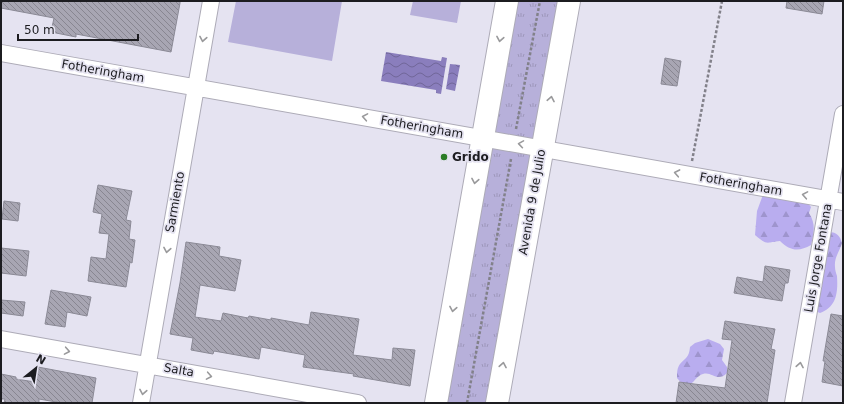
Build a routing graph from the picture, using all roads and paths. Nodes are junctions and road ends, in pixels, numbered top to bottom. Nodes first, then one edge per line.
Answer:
1 (211, 1) edge
2 (507, 1) edge
3 (540, 1) edge
4 (569, 1) edge
5 (722, 1) edge
6 (1, 53) edge
7 (195, 86) junction
8 (843, 114) edge
9 (482, 138) junction
10 (514, 143) junction
11 (542, 148) junction
12 (689, 175) junction
13 (836, 200) edge
14 (1, 339) edge
15 (148, 365) junction
16 (141, 403) edge
17 (358, 403) edge
18 (436, 403) edge
19 (467, 403) edge
20 (497, 403) edge
21 (793, 403) edge

1 -> 7 street, Sarmiento
2 -> 9 main road
3 - 10 path
11 -> 4 main road, Avenida 9 de Julio
5 - 12 path
6 - 7 street, Fotheringham
9 -> 7 street, Fotheringham
7 -> 15 street, Sarmiento
8 - 13 street, Luis Jorge Fontana
9 - 10 street, Fotheringham
9 -> 18 main road
11 -> 10 street, Fotheringham
10 - 19 path
12 -> 11 street, Fotheringham
20 -> 11 main road, Avenida 9 de Julio
13 -> 12 street, Fotheringham
21 -> 13 street, Luis Jorge Fontana
14 -> 15 street, Salta
15 -> 16 street, Sarmiento
15 -> 17 street, Salta

